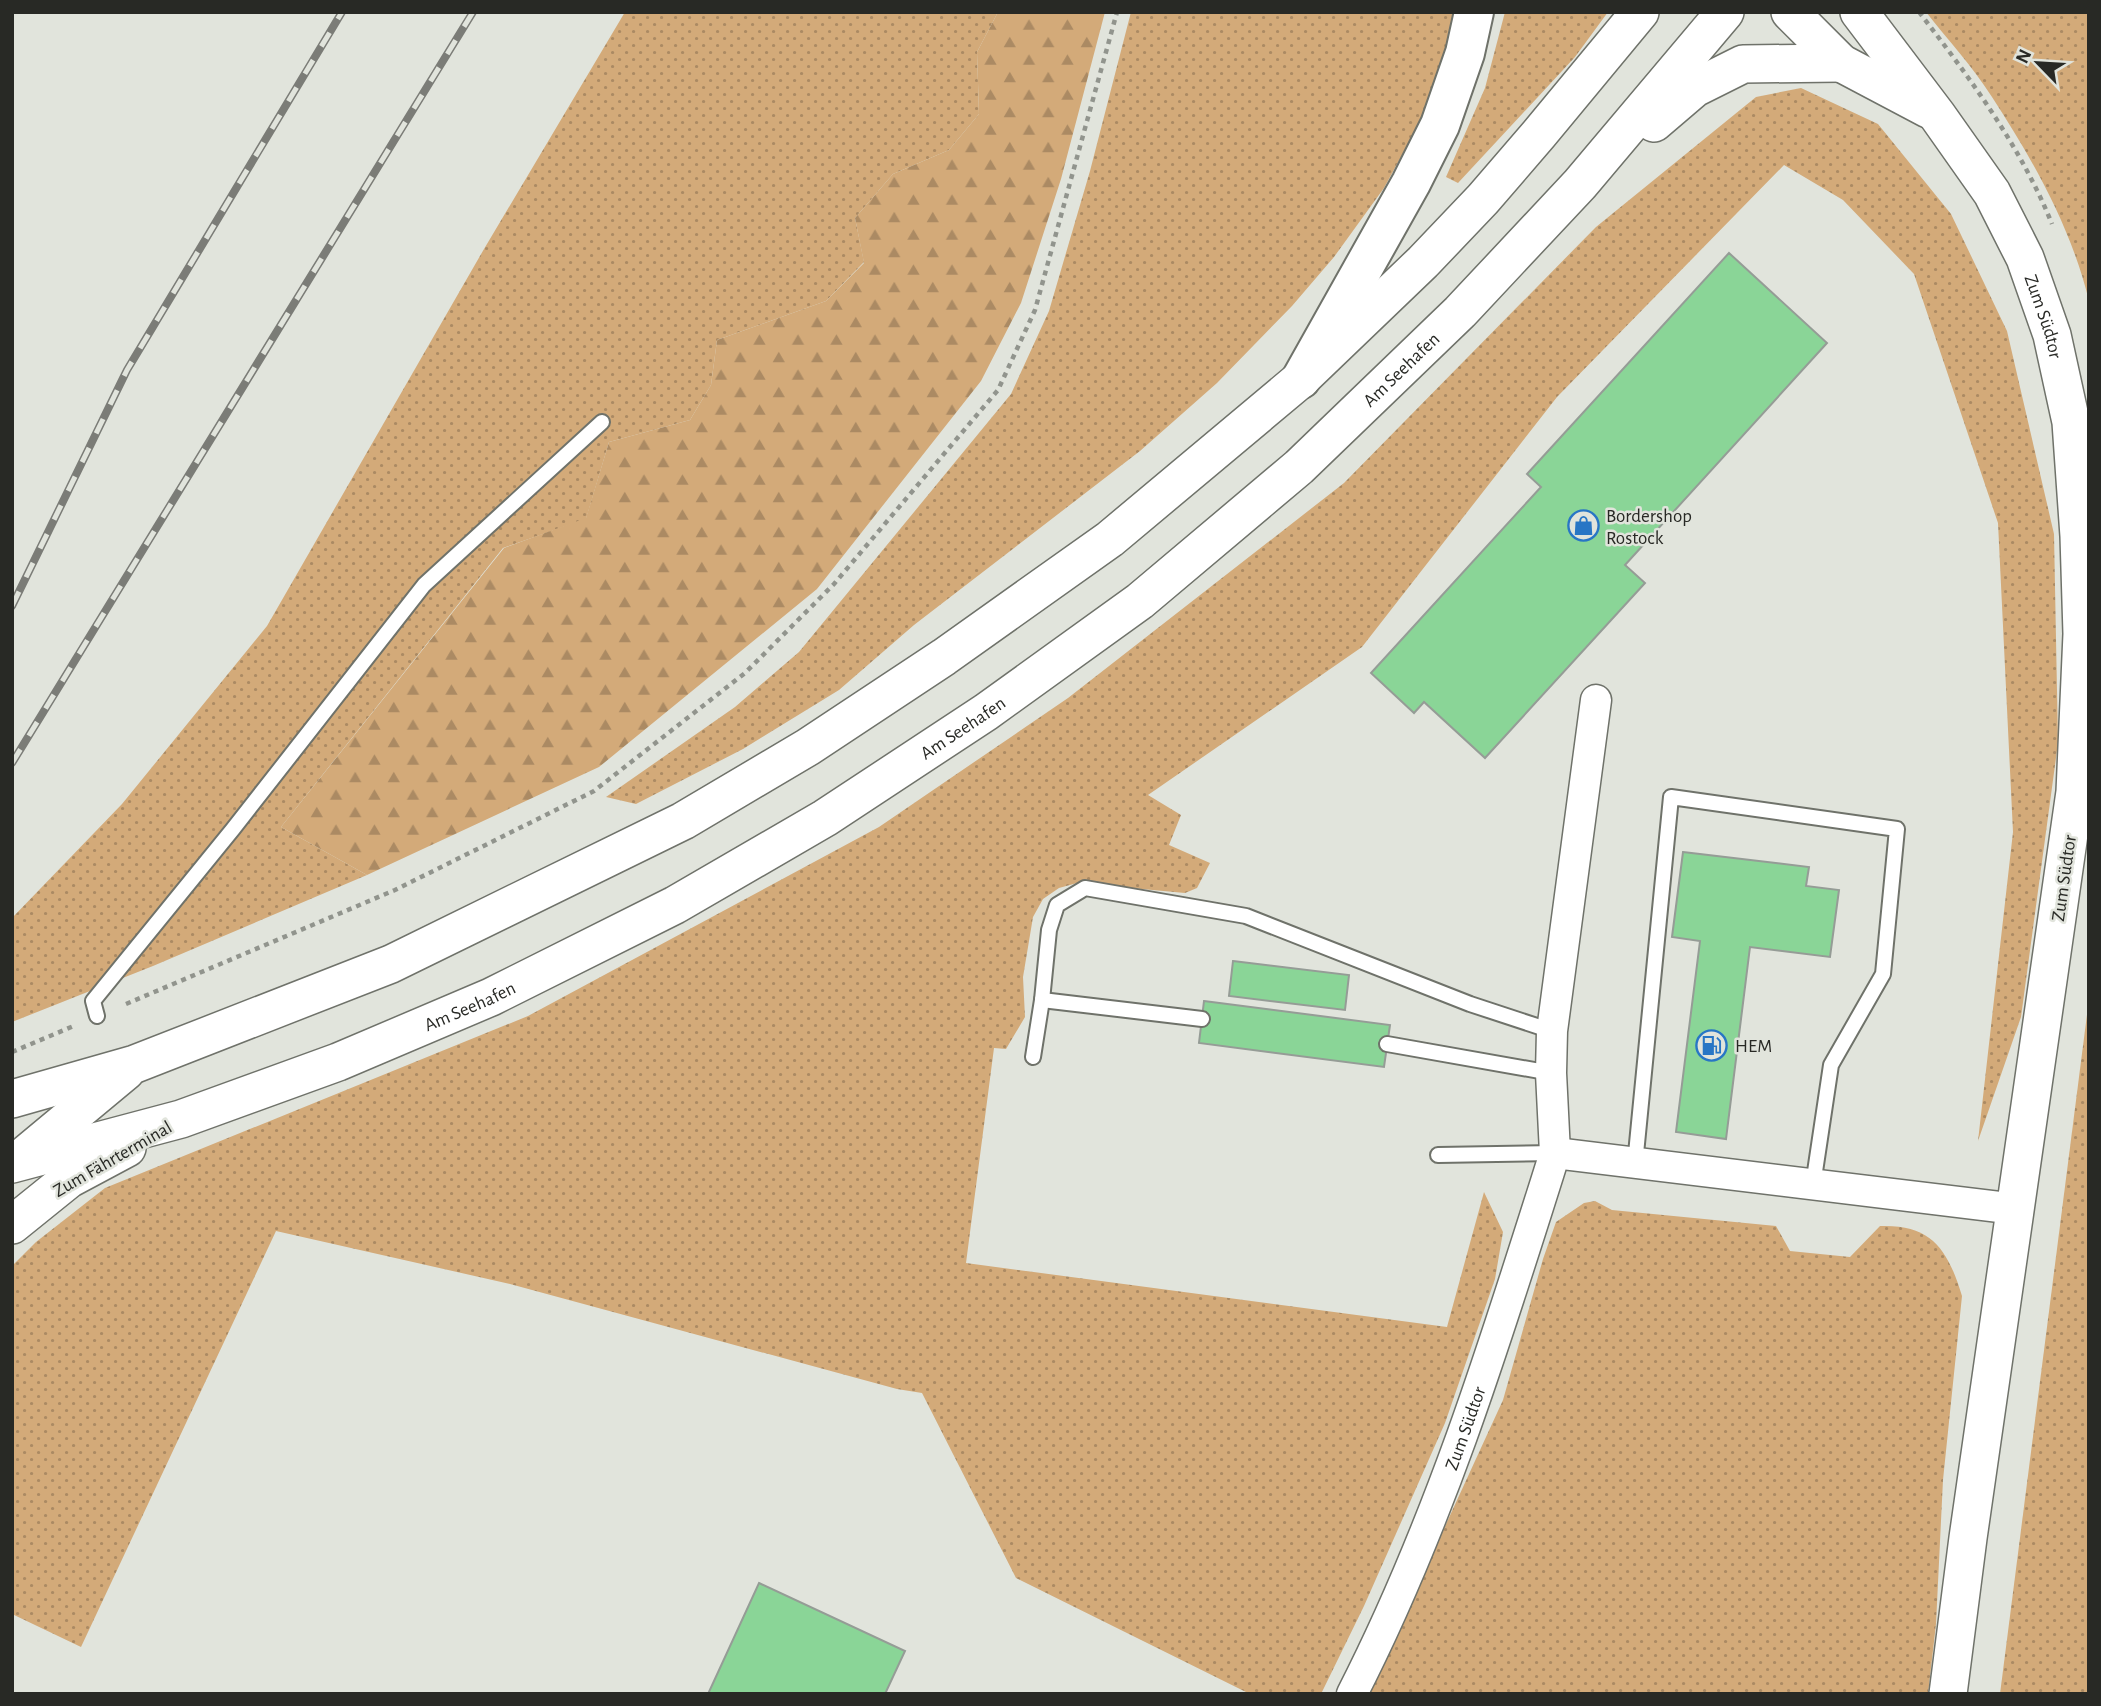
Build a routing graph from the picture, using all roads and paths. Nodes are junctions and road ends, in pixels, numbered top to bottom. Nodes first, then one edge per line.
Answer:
1 (1117, 12) edge
2 (1474, 12) edge
3 (1640, 12) edge
4 (1725, 12) edge
5 (1790, 12) edge
6 (1859, 12) edge
7 (1841, 63) junction
8 (1937, 115) junction
9 (1580, 184) junction
10 (1301, 379) junction
11 (602, 422) dead end
12 (1596, 701) dead end
13 (1042, 1000) junction
14 (97, 1017) junction
15 (1202, 1019) dead end
16 (1552, 1031) junction
17 (1387, 1044) dead end
18 (12, 1052) edge
19 (1033, 1057) dead end
20 (135, 1064) junction
21 (1551, 1073) junction
22 (12, 1099) edge
23 (181, 1119) junction
24 (1555, 1153) junction
25 (1438, 1155) dead end
26 (13, 1164) edge
27 (1635, 1164) junction
28 (1813, 1185) junction
29 (2017, 1209) junction
30 (12, 1225) edge
31 (1352, 1694) edge
32 (1948, 1694) edge

1 - 14 path
2 - 10 highway
3 - 10 street
4 - 9 street, Am Seehafen
5 - 7 street, Zum Südtor
6 - 8 street, Zum Südtor
7 - 8 street, Zum Südtor
7 - 9 street
8 - 29 street, Zum Südtor
9 - 23 street, Am Seehafen
10 - 20 street
11 - 14 lane
12 - 16 street, Zum Südtor
13 - 15 lane
13 - 16 lane
13 - 19 lane
14 - 18 path
16 - 21 street, Zum Südtor
17 - 21 lane
20 - 22 street
20 - 26 street
21 - 24 street, Zum Südtor
23 - 26 street, Am Seehafen
23 - 30 street, Zum Fährterminal
24 - 25 lane
24 - 27 street
24 - 31 street, Zum Südtor
27 - 28 street
27 - 28 lane
28 - 29 street
29 - 32 street, Zum Südtor

